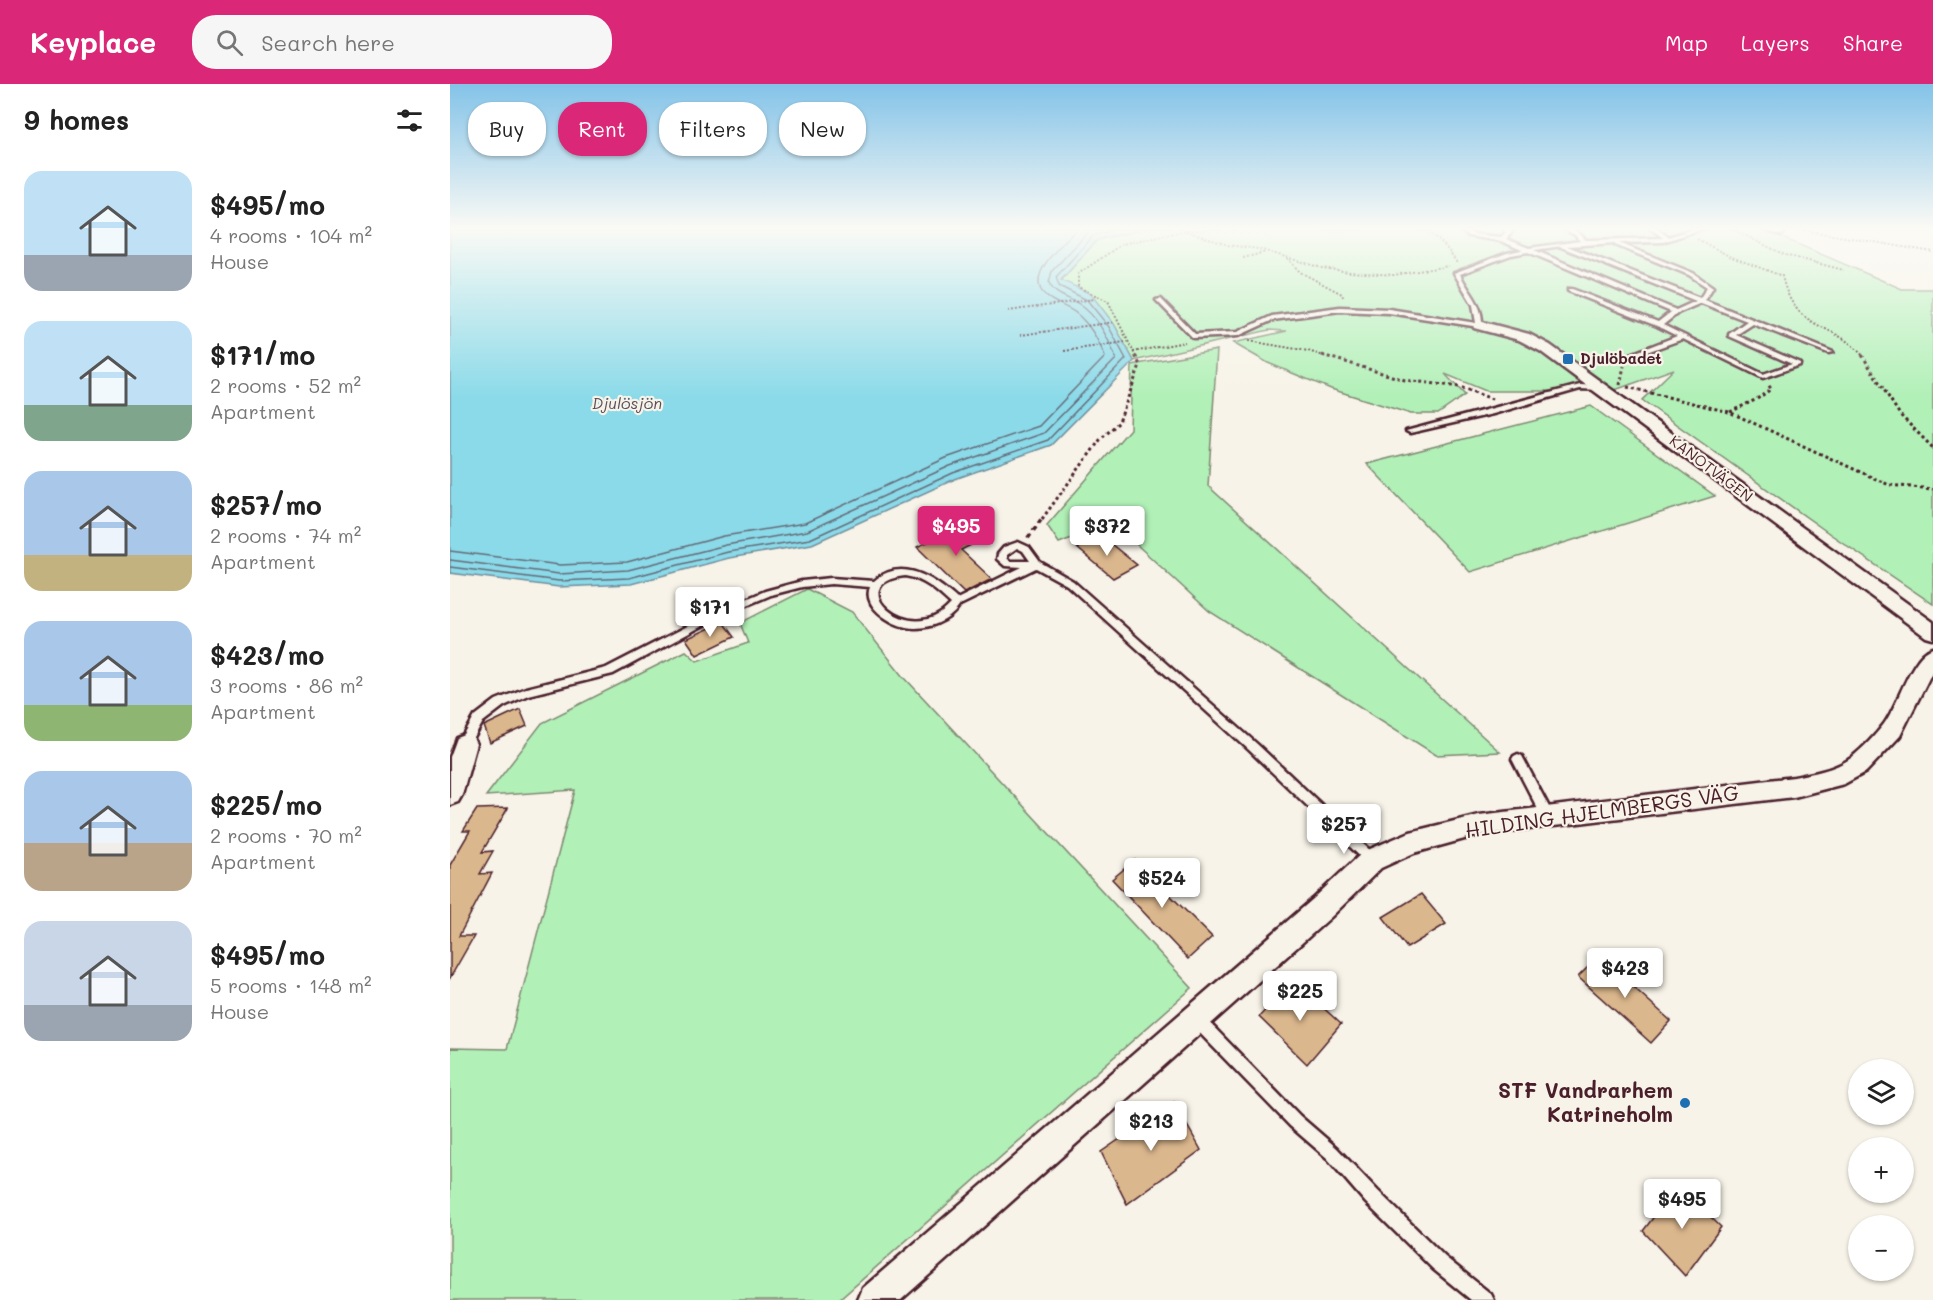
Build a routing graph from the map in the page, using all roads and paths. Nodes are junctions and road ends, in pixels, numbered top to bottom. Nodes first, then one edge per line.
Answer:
1 (1322, 284) edge
2 (1464, 284) edge
3 (1608, 284) edge
4 (1659, 284) edge
5 (1705, 284) edge
6 (1570, 290) dead end
7 (1095, 299) dead end
8 (1159, 300) dead end
9 (1701, 300) junction
10 (1346, 309) junction
11 (1008, 311) dead end
12 (1677, 312) junction
13 (1115, 321) dead end
14 (1752, 321) junction
15 (1479, 325) junction
16 (1659, 325) junction
17 (1020, 335) dead end
18 (1252, 335) dead end
19 (1245, 337) dead end
20 (1682, 337) junction
21 (1248, 341) dead end
22 (1125, 342) dead end
23 (1188, 342) dead end
24 (1064, 351) dead end
25 (1133, 352) dead end
26 (1830, 352) dead end
27 (1625, 358) joint
28 (1763, 376) junction
29 (1620, 385) junction
30 (1601, 388) junction
31 (1510, 406) junction
32 (1729, 412) junction
33 (1410, 431) dead end
34 (1933, 489) edge
35 (875, 584) junction
36 (956, 603) junction
37 (1933, 632) edge
38 (1933, 655) edge
39 (465, 744) joint
40 (1518, 759) dead end
41 (450, 795) edge
42 (1547, 815) junction
43 (1372, 860) junction
44 (1195, 1019) junction
45 (875, 1300) edge
46 (1485, 1300) edge

1 - 10 path
2 - 15 lane
3 - 12 lane
4 - 9 lane
5 - 9 lane
6 - 16 lane
7 - 11 path
8 - 10 lane
9 - 12 lane
9 - 14 lane
10 - 15 lane
12 - 16 lane
13 - 17 path
14 - 26 lane
14 - 28 lane
15 - 30 street, KANOTVÄGEN
16 - 20 lane
18 - 19 path
20 - 27 lane
20 - 28 lane
21 - 31 path
22 - 24 path
23 - 25 path
27 - 29 path
28 - 32 path
29 - 30 path
29 - 32 path
30 - 31 lane
30 - 37 street, KANOTVÄGEN
31 - 33 lane
32 - 34 path
35 - 36 lane
35 - 36 lane
35 - 39 lane
36 - 43 lane
38 - 42 street, HILDING HJELMBERGS VÄG
39 - 41 street
40 - 42 lane
42 - 43 street, HILDING HJELMBERGS VÄG
43 - 44 street, HILDING HJELMBERGS VÄG
44 - 45 street, HILDING HJELMBERGS VÄG
44 - 46 lane

